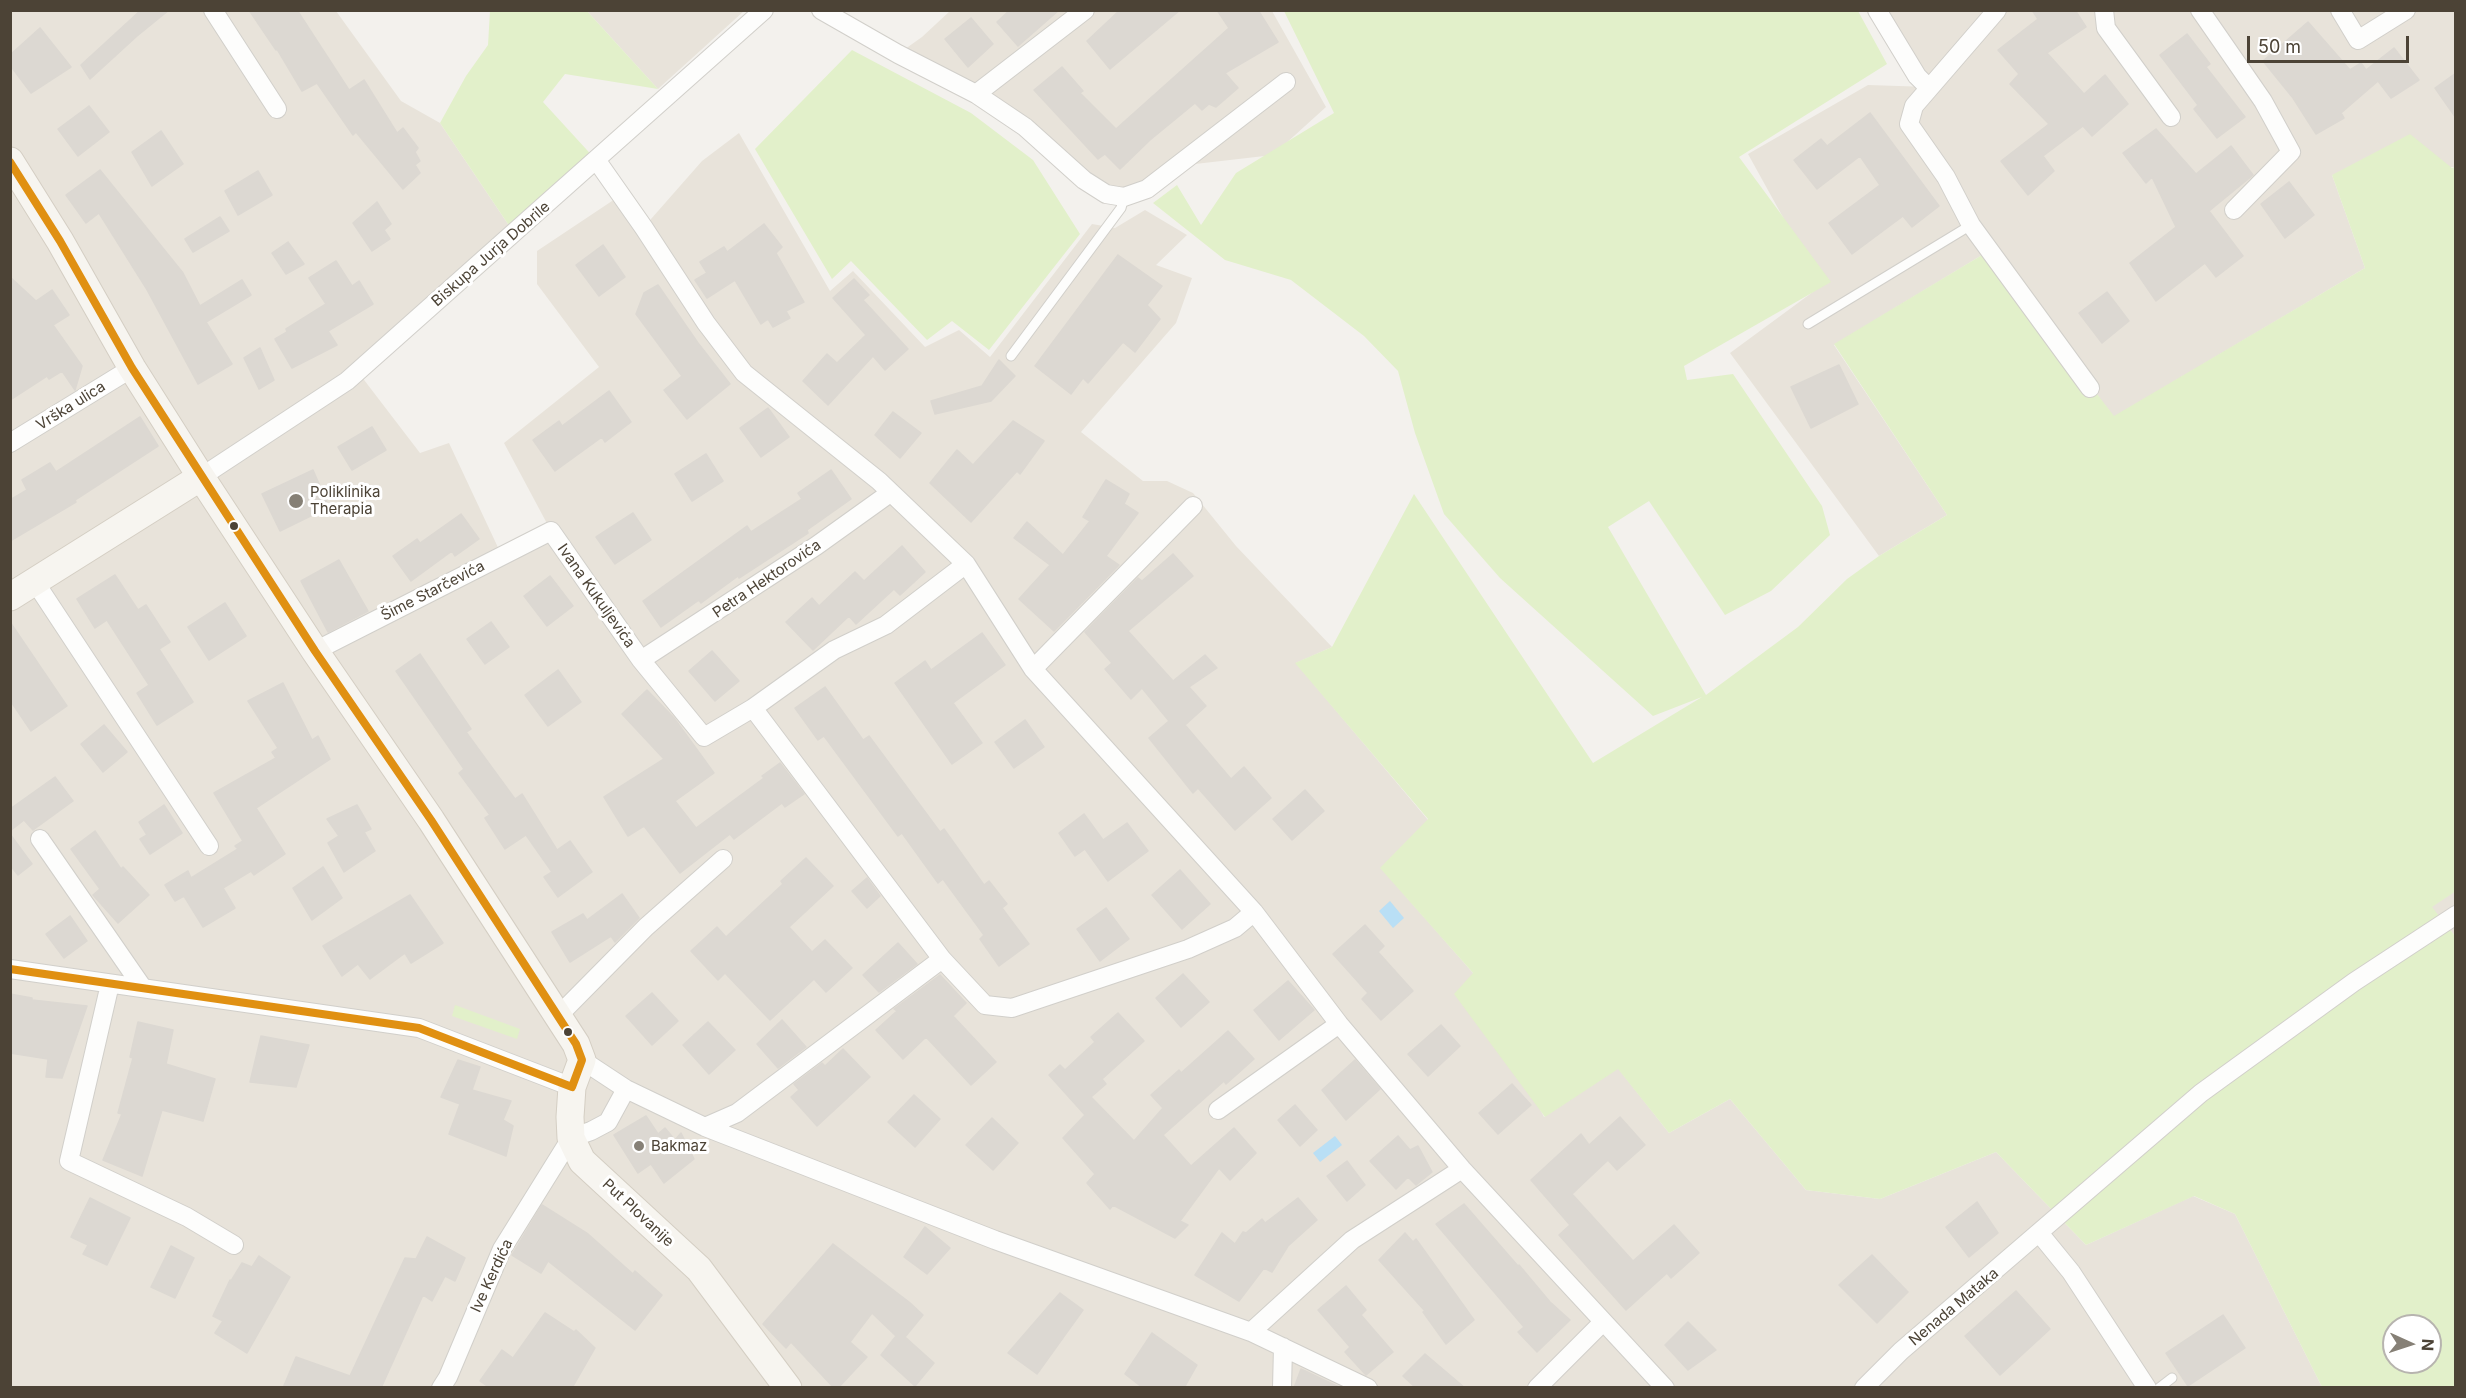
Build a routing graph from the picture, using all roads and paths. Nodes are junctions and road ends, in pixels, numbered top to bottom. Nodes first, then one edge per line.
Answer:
1 (213, 10) edge
2 (764, 10) edge
3 (821, 10) edge
4 (1085, 10) edge
5 (1877, 10) edge
6 (1997, 10) edge
7 (2104, 10) edge
8 (2200, 10) edge
9 (2340, 10) edge
10 (2406, 10) edge
11 (1286, 82) dead end
12 (1929, 88) junction
13 (976, 94) junction
14 (278, 109) dead end
15 (2171, 117) dead end
16 (10, 161) edge
17 (597, 161) junction
18 (1124, 197) junction
19 (2234, 210) dead end
20 (1971, 225) junction
21 (1808, 324) dead end
22 (1011, 356) dead end
23 (132, 368) junction
24 (2090, 388) dead end
25 (10, 443) edge
26 (201, 477) junction
27 (890, 493) junction
28 (1193, 506) dead end
29 (551, 531) joint
30 (966, 564) junction
31 (35, 582) junction
32 (10, 597) edge
33 (315, 651) junction
34 (641, 660) junction
35 (1033, 669) junction
36 (753, 708) junction
37 (40, 839) dead end
38 (208, 846) dead end
39 (723, 859) dead end
40 (1254, 912) junction
41 (2456, 915) edge
42 (942, 959) junction
43 (10, 969) edge
44 (110, 984) junction
45 (143, 988) junction
46 (557, 1017) junction
47 (1339, 1023) junction
48 (582, 1060) junction
49 (572, 1086) junction
50 (626, 1089) junction
51 (1218, 1110) dead end
52 (705, 1127) junction
53 (571, 1138) junction
54 (1462, 1169) junction
55 (2043, 1231) junction
56 (234, 1245) dead end
57 (1602, 1323) junction
58 (1251, 1332) junction
59 (1283, 1347) junction
60 (2172, 1378) dead end
61 (450, 1384) edge
62 (788, 1388) edge
63 (1282, 1388) edge
64 (1368, 1388) edge
65 (1537, 1388) edge
66 (1665, 1388) edge
67 (1864, 1388) edge
68 (2147, 1388) edge
69 (2158, 1388) edge

1 - 14 street
2 - 17 street, Biskupa Jurja Dobrile
3 - 13 street
4 - 13 street
5 - 12 street
6 - 12 street
7 - 15 street
8 - 19 street
9 - 10 street
11 - 18 street
12 - 20 street
13 - 18 street
16 - 23 street
17 - 26 street, Biskupa Jurja Dobrile
17 - 27 street
18 - 22 lane
20 - 21 lane
20 - 24 street
23 - 25 street, Vrška ulica
23 - 26 street
26 - 31 street
26 - 33 street
27 - 30 street
27 - 34 street, Petra Hektorovića
28 - 35 street
29 - 33 street, Šime Starčevića
29 - 34 street, Ivana Kukuljevića
30 - 35 street
30 - 36 street
31 - 32 street
31 - 38 street
33 - 46 street
34 - 36 street, Ivana Kukuljevića
35 - 40 street
36 - 42 street
37 - 45 street
39 - 46 street
40 - 42 street
40 - 47 street
41 - 55 street, Nenada Mataka
42 - 52 street
43 - 44 street
44 - 45 street
44 - 56 street
45 - 49 street
46 - 48 street
47 - 51 street
47 - 54 street
48 - 49 street, Put Plovanije
48 - 50 street
49 - 53 street, Put Plovanije
50 - 52 street
50 - 53 street
52 - 58 street
53 - 61 street, Ive Kerdića
53 - 62 street, Put Plovanije
54 - 57 street
54 - 58 street
55 - 67 street, Nenada Mataka
55 - 68 street
57 - 65 street
57 - 66 street
58 - 59 street
59 - 63 street
59 - 64 street
60 - 69 lane

